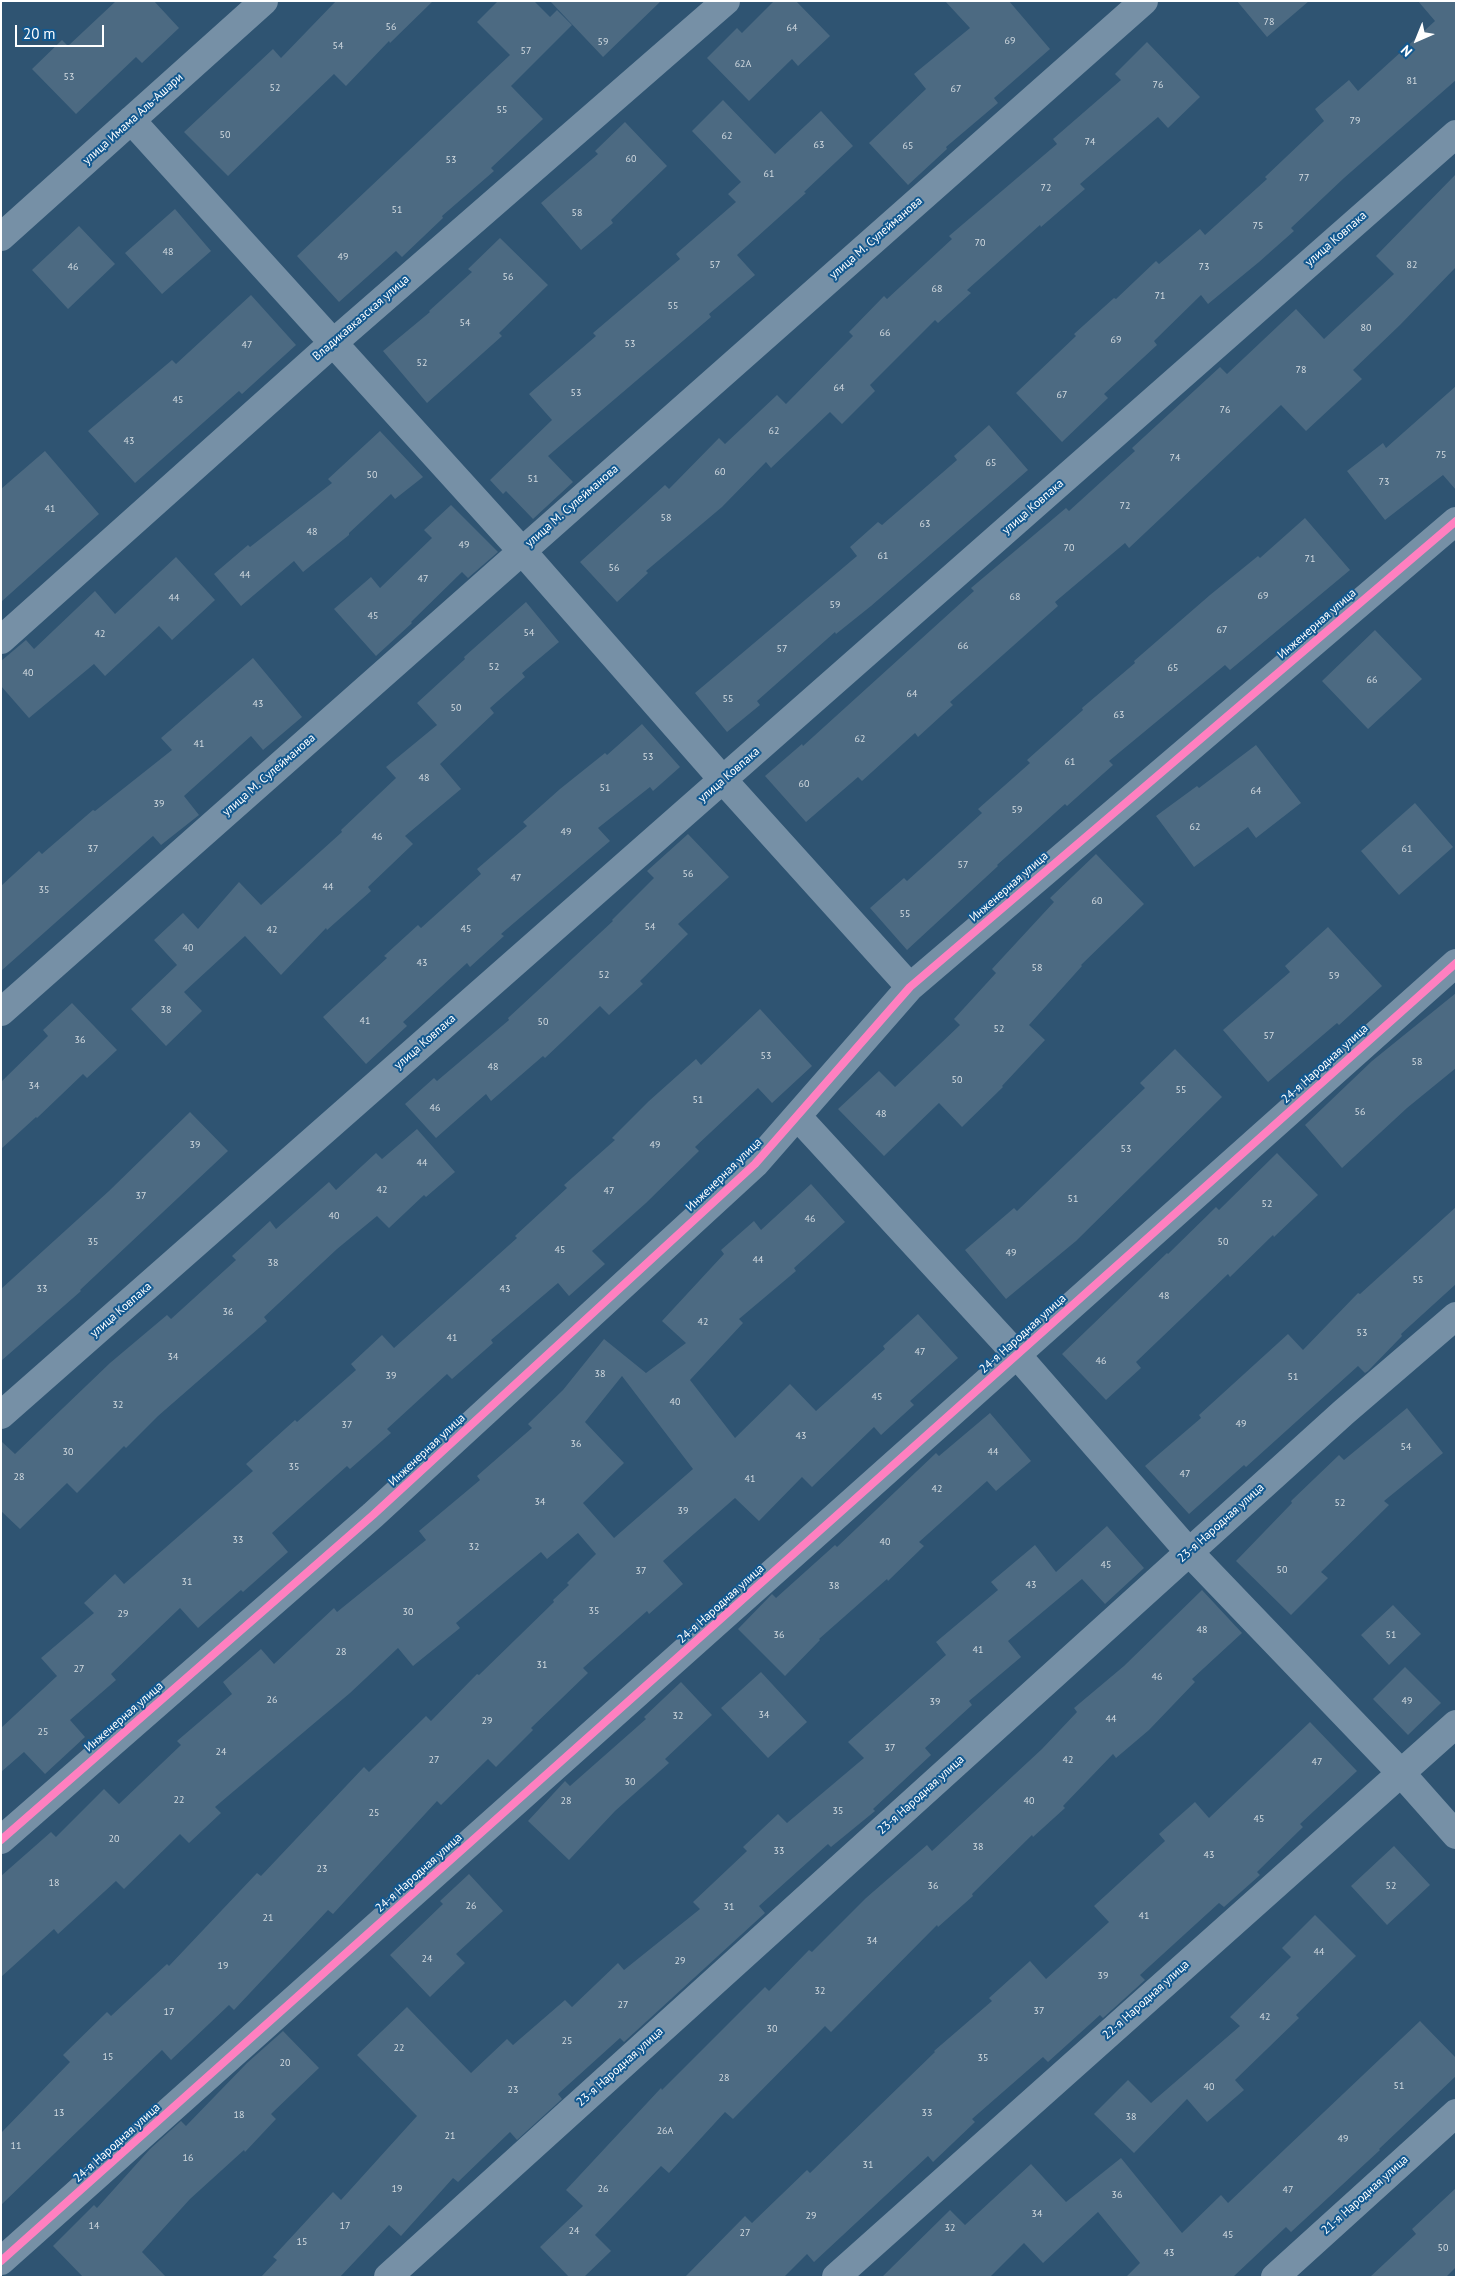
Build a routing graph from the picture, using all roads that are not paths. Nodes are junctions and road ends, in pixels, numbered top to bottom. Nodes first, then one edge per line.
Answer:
1 (264, 1) edge
2 (726, 1) edge
3 (1144, 1) edge
4 (132, 120) junction
5 (1456, 134) edge
6 (1, 237) edge
7 (332, 343) junction
8 (1456, 521) edge
9 (522, 551) junction
10 (1, 640) edge
11 (723, 780) junction
12 (1456, 963) edge
13 (910, 987) junction
14 (1, 1012) edge
15 (797, 1116) junction
16 (1456, 1316) edge
17 (1017, 1355) junction
18 (1, 1415) edge
19 (1189, 1552) junction
20 (1456, 1724) edge
21 (1401, 1773) junction
22 (1456, 1835) edge
23 (1, 1840) edge
24 (1456, 2113) edge
25 (1, 2261) edge
26 (388, 2277) edge
27 (836, 2277) edge
28 (1275, 2277) edge

1 - 4 street, улица Имама Аль-Ашари
2 - 7 street, Владикавказская улица
3 - 9 street, улица М. Сулейманова
4 - 6 street, улица Имама Аль-Ашари
4 - 7 street
5 - 11 street, улица Ковпака
7 - 9 street
7 - 10 street, Владикавказская улица
8 - 13 street, Инженерная улица
9 - 11 street
9 - 14 street, улица М. Сулейманова
11 - 13 street
11 - 18 street, улица Ковпака
12 - 17 street, 24-я Народная улица
13 - 15 street, Инженерная улица
15 - 17 street
15 - 23 street, Инженерная улица
16 - 19 street, 23-я Народная улица
17 - 19 street
17 - 25 street, 24-я Народная улица
19 - 21 street
19 - 26 street, 23-я Народная улица
20 - 21 street, 22-я Народная улица
21 - 22 street
21 - 27 street, 22-я Народная улица
24 - 28 street, 21-я Народная улица

